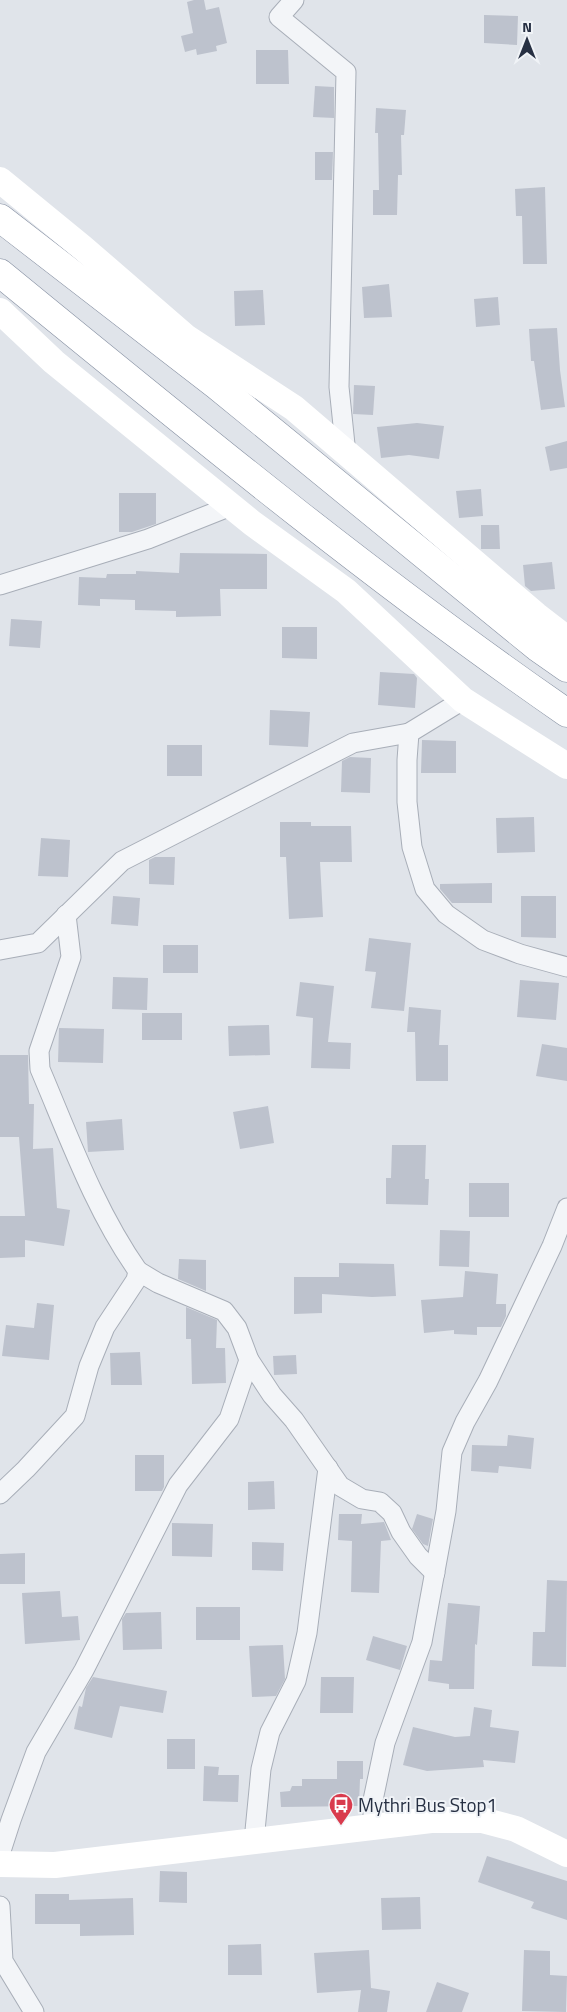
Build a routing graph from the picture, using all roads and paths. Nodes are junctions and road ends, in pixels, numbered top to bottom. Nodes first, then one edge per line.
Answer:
1 (294, 0) edge
2 (0, 180) edge
3 (0, 218) edge
4 (0, 273) edge
5 (0, 311) edge
6 (346, 454) junction
7 (231, 506) junction
8 (0, 585) edge
9 (567, 639) edge
10 (567, 668) edge
11 (463, 700) junction
12 (567, 713) edge
13 (409, 733) junction
14 (566, 771) edge
15 (66, 915) junction
16 (0, 950) edge
17 (567, 967) edge
18 (567, 1208) edge
19 (138, 1271) junction
20 (249, 1360) junction
21 (328, 1468) junction
22 (0, 1494) edge
23 (435, 1573) junction
24 (372, 1826) junction
25 (254, 1841) junction
26 (0, 1854) edge
27 (567, 1854) edge
28 (0, 1864) edge
29 (0, 1906) edge
30 (34, 2012) edge

1 - 6 street
2 - 6 street
3 - 10 highway
4 - 12 highway
5 - 7 street
6 - 9 street
7 - 8 street
7 - 11 street
11 - 13 street
11 - 14 street
13 - 15 street
13 - 17 street
15 - 16 street
15 - 19 street
18 - 23 street
19 - 20 street
19 - 22 street
20 - 21 street
20 - 26 street
21 - 23 street
21 - 25 street
23 - 24 street
24 - 25 street
24 - 27 street
25 - 28 street
29 - 30 street

